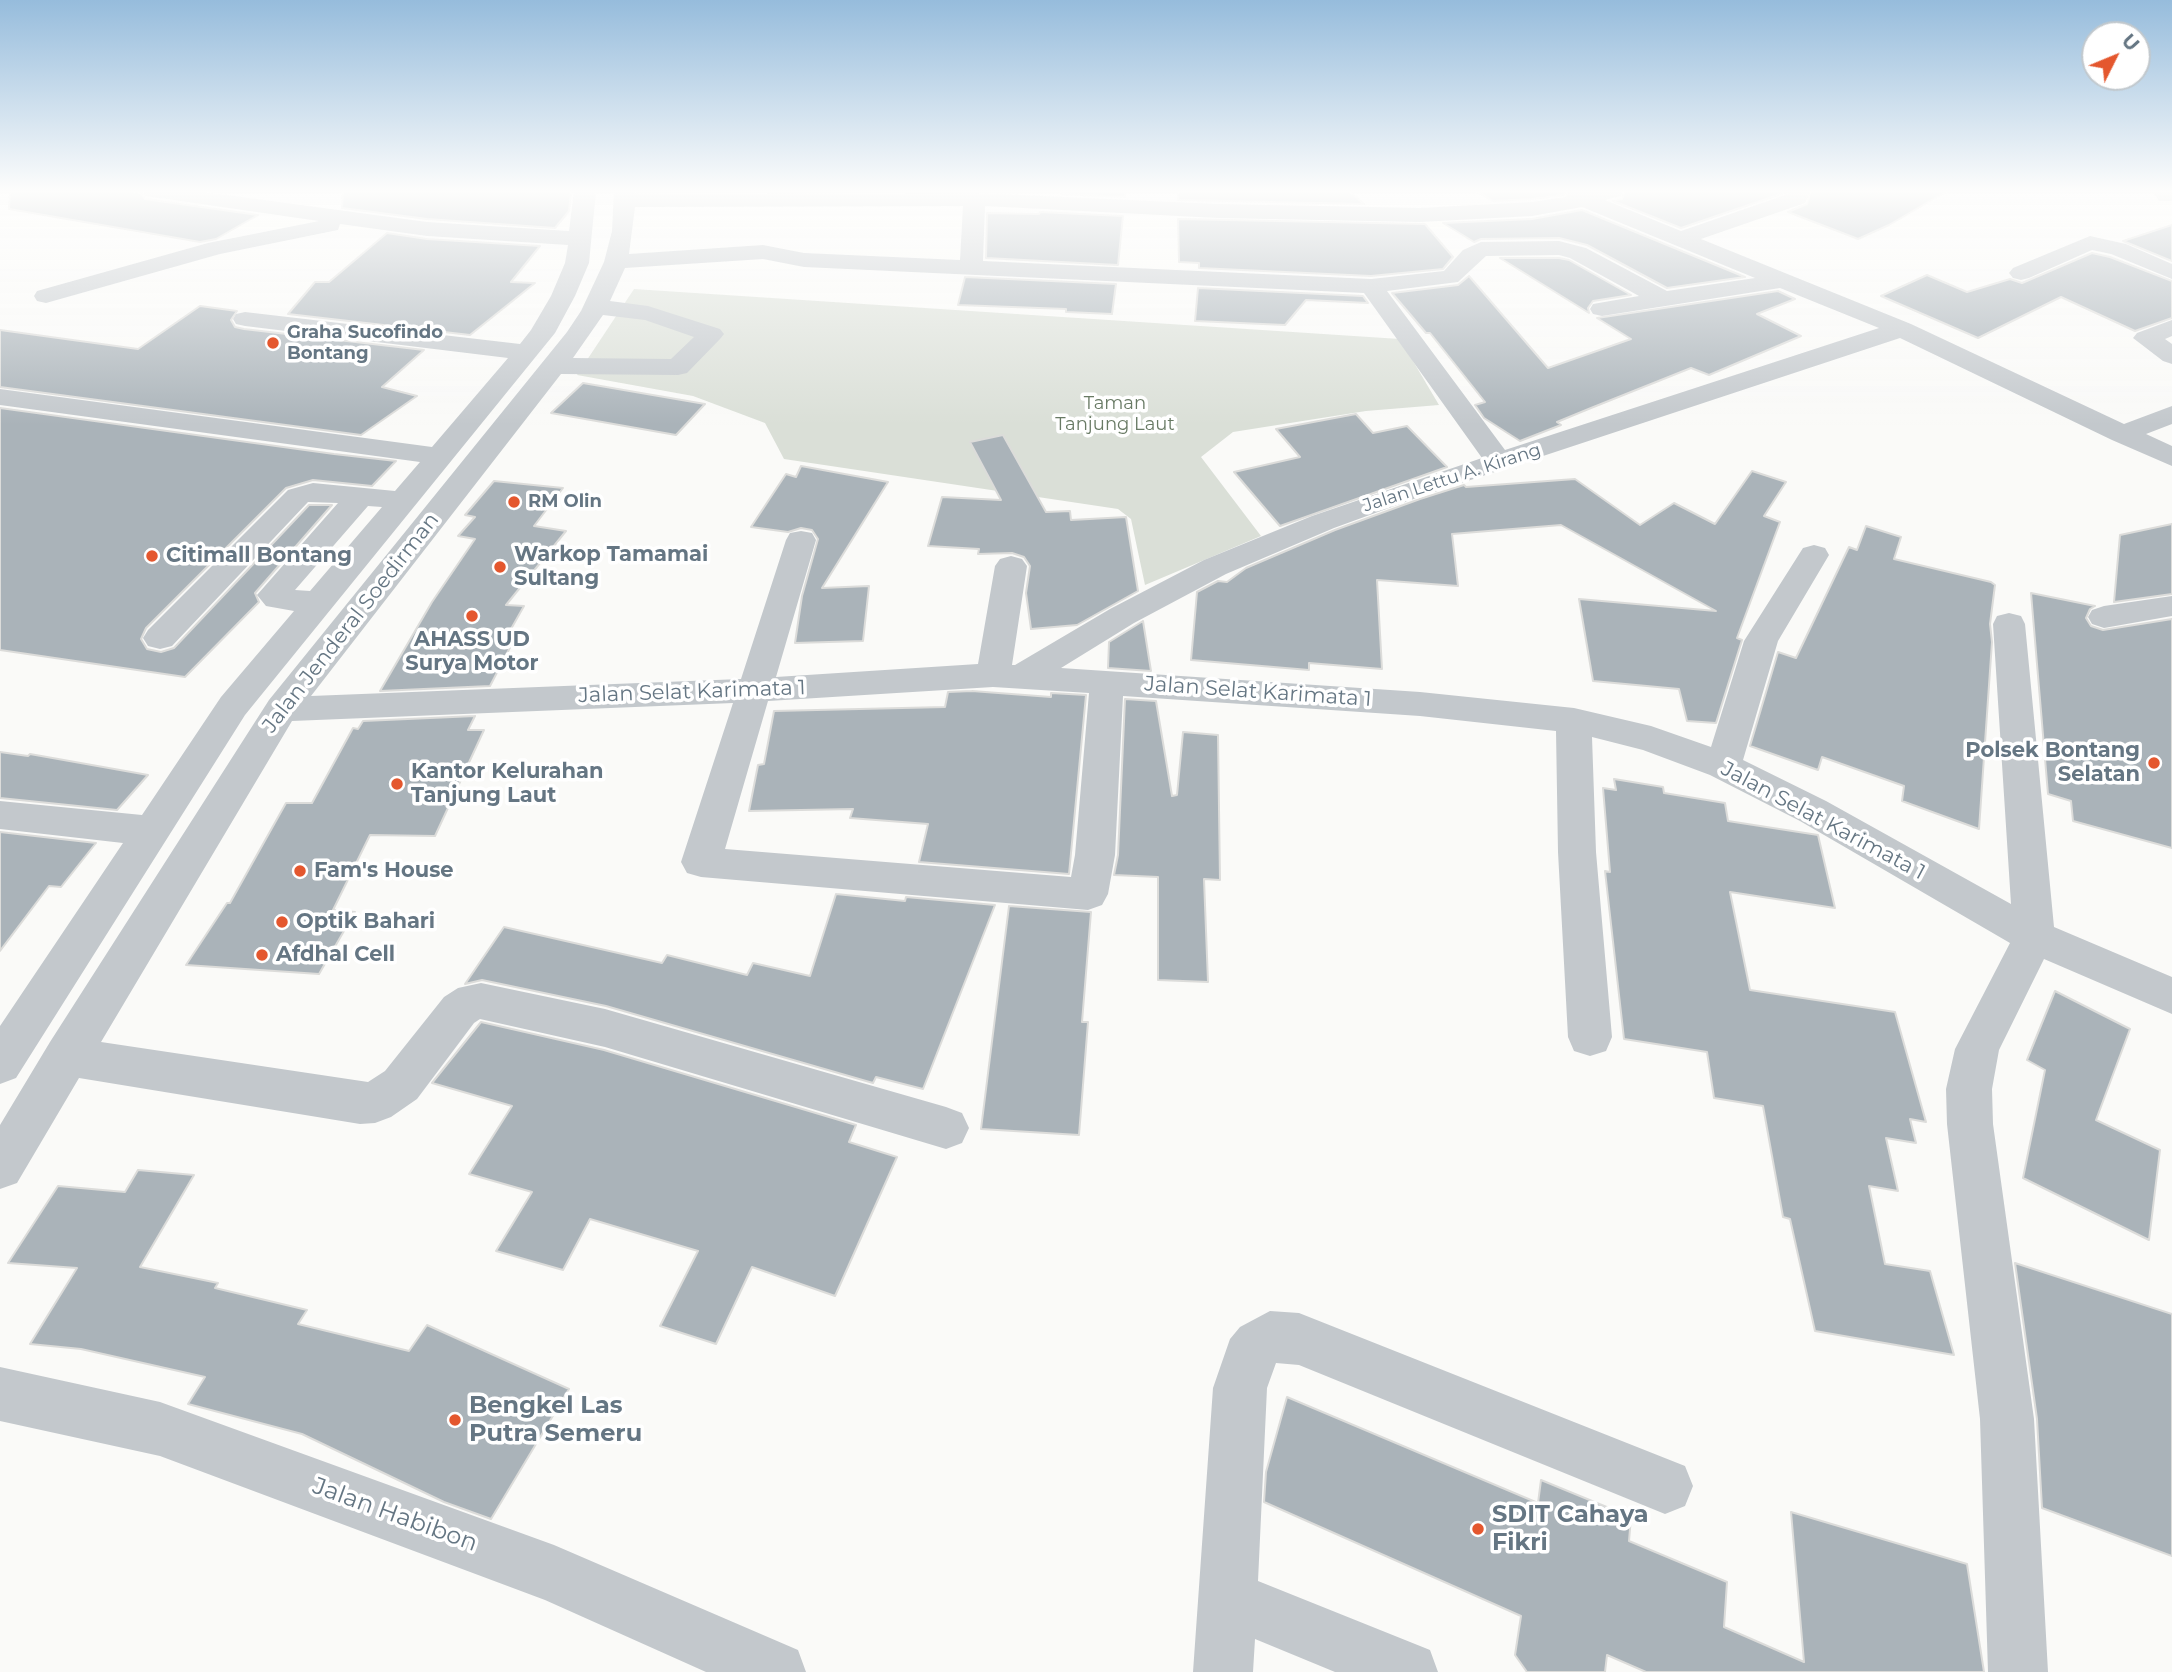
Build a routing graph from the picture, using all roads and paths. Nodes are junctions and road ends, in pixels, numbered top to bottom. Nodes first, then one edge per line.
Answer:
1 (142, 269) edge
2 (575, 269) edge
3 (612, 269) edge
4 (994, 269) edge
5 (1461, 269) edge
6 (1608, 269) edge
7 (1758, 269) edge
8 (2030, 269) edge
9 (2021, 273) dead end
10 (1785, 280) junction
11 (1371, 286) junction
12 (46, 296) dead end
13 (1663, 299) junction
14 (595, 307) junction
15 (1602, 309) dead end
16 (245, 319) dead end
17 (2172, 327) edge
18 (1902, 329) junction
19 (2172, 356) edge
20 (540, 359) junction
21 (0, 397) edge
22 (2172, 414) edge
23 (2122, 433) junction
24 (438, 456) junction
25 (2172, 457) edge
26 (1499, 462) junction
27 (360, 497) junction
28 (402, 500) junction
29 (801, 540) dead end
30 (1814, 555) dead end
31 (1011, 566) dead end
32 (318, 602) junction
33 (2172, 606) edge
34 (2104, 617) dead end
35 (2009, 624) dead end
36 (160, 638) dead end
37 (1008, 675) junction
38 (1107, 681) junction
39 (754, 690) junction
40 (281, 709) junction
41 (1574, 720) junction
42 (1723, 766) junction
43 (0, 815) edge
44 (152, 831) junction
45 (2034, 937) junction
46 (2167, 1000) edge
47 (1590, 1037) dead end
48 (66, 1056) junction
49 (0, 1065) edge
50 (946, 1128) dead end
51 (0, 1167) edge
52 (1, 1393) edge
53 (1665, 1486) dead end
54 (1228, 1598) junction
55 (776, 1672) edge
56 (1223, 1672) edge
57 (1408, 1672) edge
58 (2018, 1672) edge

1 - 12 street
2 - 20 street, Jalan Jenderal Soedirman
3 - 14 street, Jalan Jenderal Soedirman
4 - 11 street
5 - 11 street
6 - 13 street
7 - 10 street
8 - 9 street
10 - 13 street
10 - 18 street
11 - 26 street
13 - 15 street
14 - 20 street, Jalan Jenderal Soedirman
14 - 20 street
16 - 20 street
17 - 19 street
18 - 23 street
18 - 26 street, Jalan Lettu A. Kirang
20 - 24 street, Jalan Jenderal Soedirman
20 - 40 street, Jalan Jenderal Soedirman
21 - 24 street
22 - 23 street
23 - 25 street
24 - 28 street, Jalan Jenderal Soedirman
26 - 37 street, Jalan Lettu A. Kirang
27 - 28 street
27 - 32 street
27 - 36 street
28 - 32 street, Jalan Jenderal Soedirman
29 - 39 street
30 - 42 street
31 - 37 street
32 - 44 street, Jalan Jenderal Soedirman
33 - 34 street
35 - 45 street
37 - 38 street, Jalan Selat Karimata 1
37 - 39 street, Jalan Selat Karimata 1
38 - 39 street
38 - 41 street, Jalan Selat Karimata 1
39 - 40 street, Jalan Selat Karimata 1
40 - 48 street, Jalan Jenderal Soedirman
41 - 42 street, Jalan Selat Karimata 1
41 - 47 street
42 - 45 street, Jalan Selat Karimata 1
43 - 44 street
44 - 49 street, Jalan Jenderal Soedirman
45 - 46 street, Jalan Selat Karimata 1
45 - 58 street
48 - 50 street
48 - 51 street, Jalan Jenderal Soedirman
52 - 55 street, Jalan Habibon
53 - 54 street
54 - 56 street
54 - 57 street

